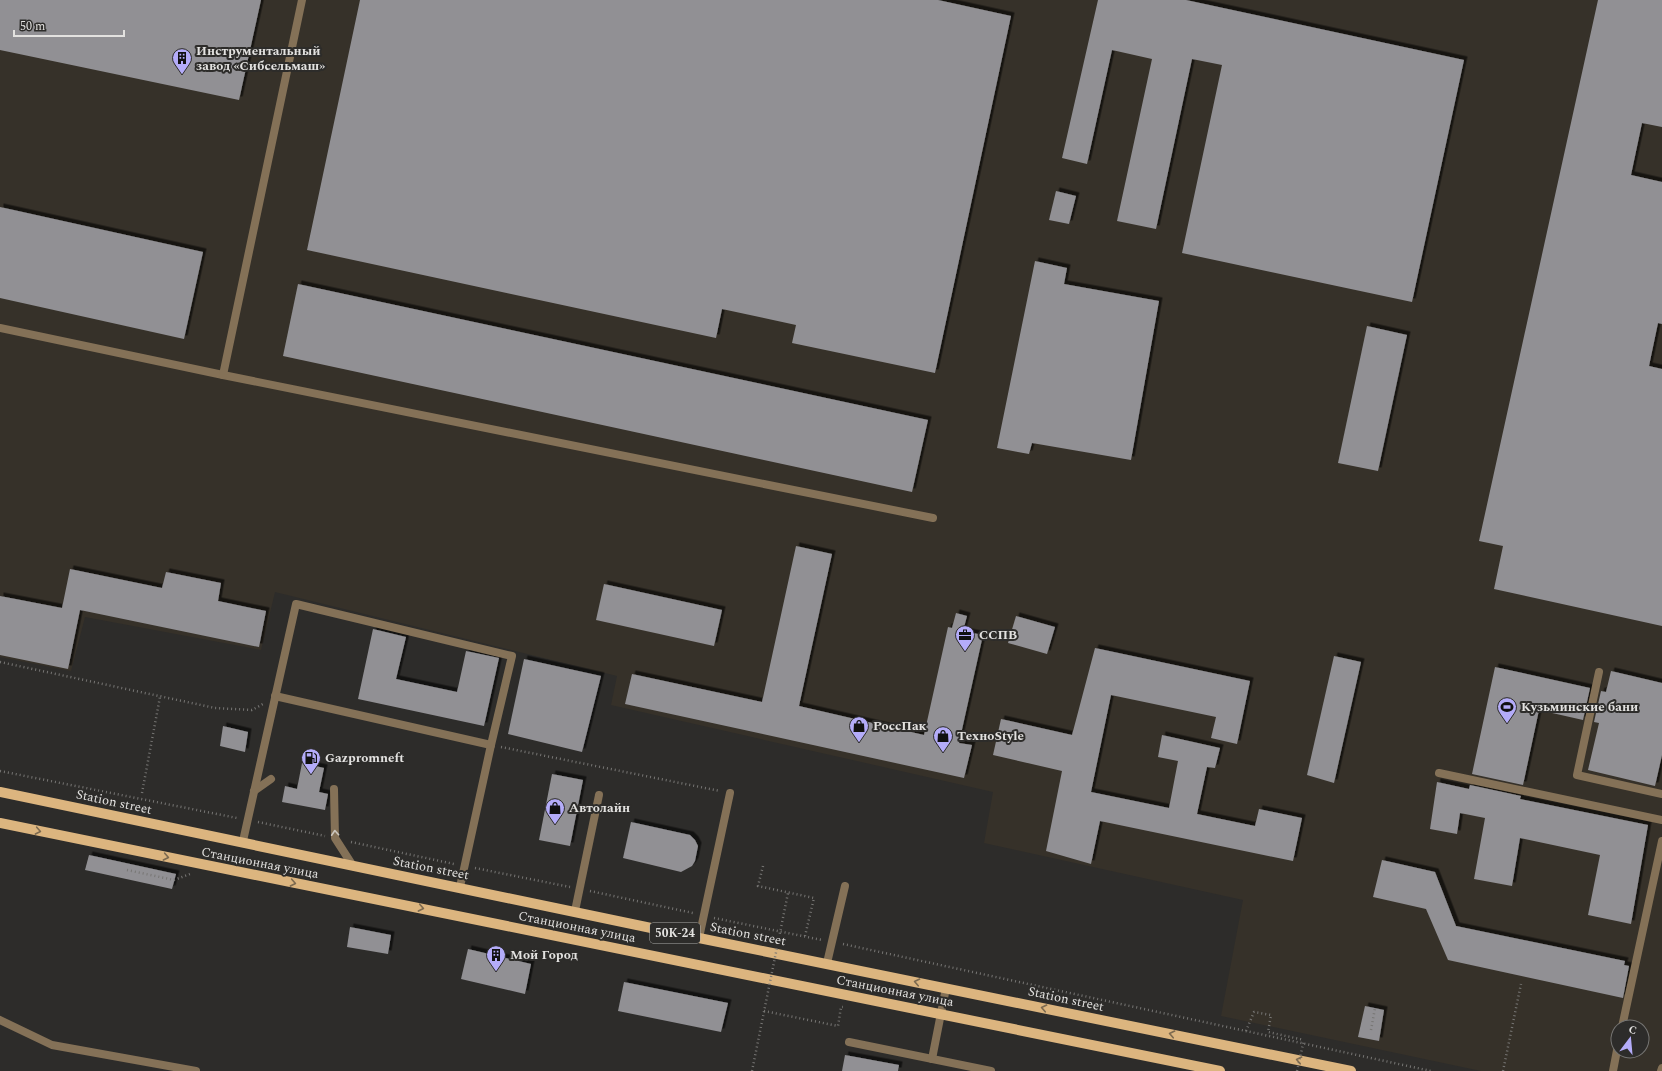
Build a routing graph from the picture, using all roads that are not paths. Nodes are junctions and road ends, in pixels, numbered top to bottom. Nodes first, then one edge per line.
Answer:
1 (302, 0) edge
2 (0, 328) edge
3 (223, 375) junction
4 (933, 518) dead end
5 (1599, 672) dead end
6 (275, 696) junction
7 (491, 745) junction
8 (1439, 773) dead end
9 (271, 779) dead end
10 (334, 788) dead end
11 (254, 791) junction
12 (0, 792) edge
13 (730, 793) road end
14 (1662, 794) edge
15 (600, 795) dead end
16 (1662, 820) edge
17 (0, 823) edge
18 (1662, 841) edge
19 (243, 842) junction
20 (353, 866) junction
21 (845, 886) dead end
22 (460, 887) junction
23 (575, 911) junction
24 (699, 938) junction
25 (827, 963) junction
26 (946, 988) junction
27 (941, 1014) junction
28 (1624, 1019) edge
29 (0, 1020) edge
30 (849, 1042) dead end
31 (932, 1059) junction
32 (1615, 1059) edge
33 (1662, 1068) edge
34 (196, 1071) edge
35 (991, 1071) edge
36 (1220, 1071) edge
37 (1351, 1071) edge
38 (1613, 1071) edge
39 (1661, 1071) edge

1 - 3 lane
2 - 3 lane
3 - 4 lane
5 - 14 lane
6 - 7 lane
6 - 7 lane
6 - 11 lane
7 - 22 lane
8 - 16 lane
9 - 11 lane
20 -> 10 lane
11 - 19 lane
12 - 19 main road, Station street / 50К-24
13 - 24 lane
15 - 23 lane
17 -> 27 main road, Станционная улица / 50К-24
18 - 28 lane
19 - 20 main road, Station street / 50К-24
20 - 22 main road, Station street / 50К-24
21 - 25 lane
22 - 23 main road, Station street / 50К-24
23 - 24 main road, Station street / 50К-24
24 - 25 main road, Station street / 50К-24
26 -> 25 main road, Station street / 50К-24
26 - 27 lane
37 -> 26 main road, Station street / 50К-24
27 - 31 lane
27 - 36 main road, Станционная улица / 50К-24
29 - 34 lane
30 - 31 lane
31 - 35 lane
32 - 38 lane
33 - 39 lane

